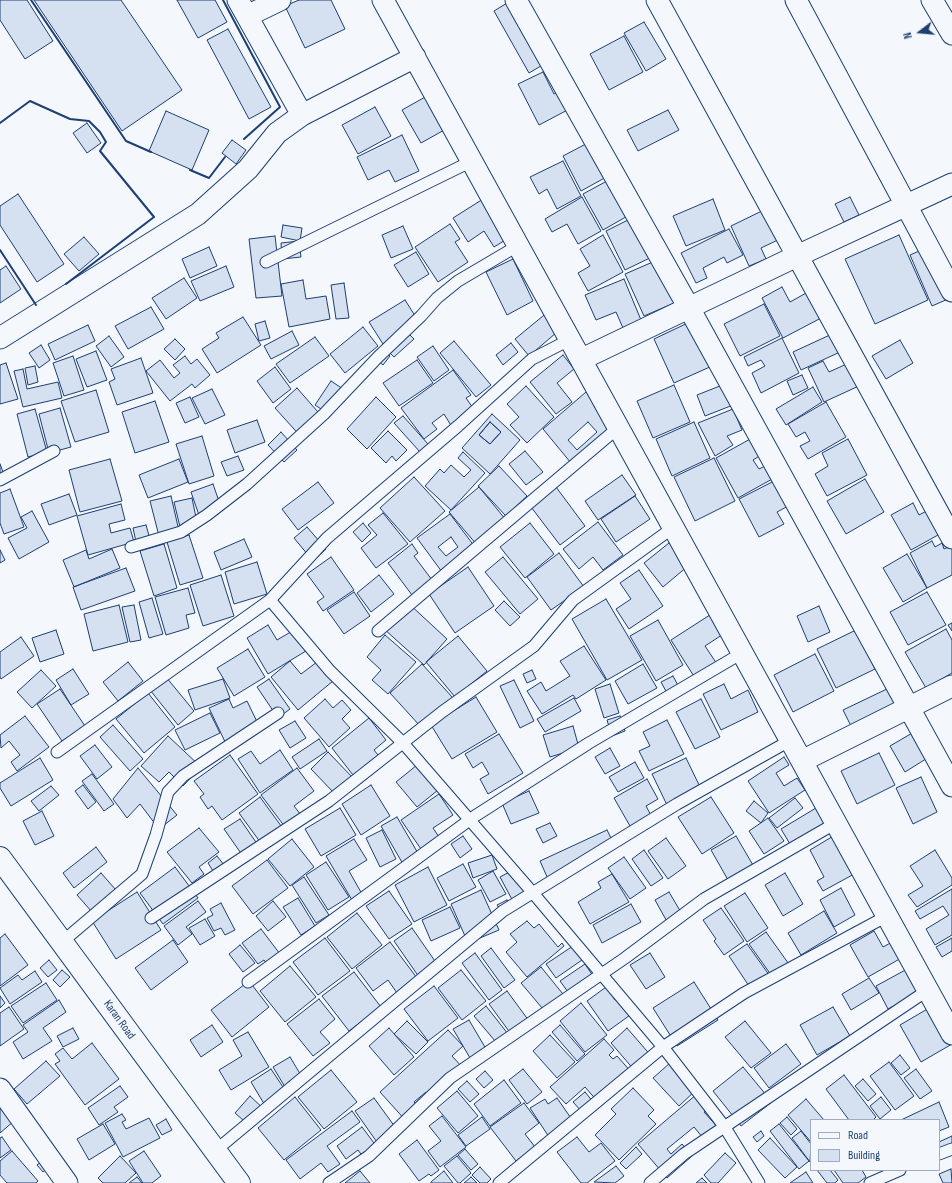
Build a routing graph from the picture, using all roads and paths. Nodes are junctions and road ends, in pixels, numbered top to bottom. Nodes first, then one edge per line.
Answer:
1 (280, 0) edge
2 (383, 0) edge
3 (516, 0) edge
4 (657, 0) edge
5 (796, 0) edge
6 (932, 0) edge
7 (242, 8) edge
8 (952, 34) edge
9 (415, 58) junction
10 (302, 115) junction
11 (472, 162) junction
12 (952, 184) edge
13 (906, 205) junction
14 (519, 245) junction
15 (797, 256) junction
16 (266, 262) dead end
17 (952, 290) edge
18 (689, 308) junction
19 (0, 338) edge
20 (571, 339) junction
21 (582, 359) junction
22 (619, 427) junction
23 (54, 450) dead end
24 (0, 480) edge
25 (674, 527) junction
26 (952, 538) edge
27 (131, 547) dead end
28 (270, 600) junction
29 (378, 631) dead end
30 (742, 653) junction
31 (952, 686) edge
32 (909, 707) junction
33 (278, 713) dead end
34 (791, 740) junction
35 (403, 743) junction
36 (57, 752) dead end
37 (802, 761) junction
38 (952, 786) edge
39 (470, 820) junction
40 (836, 824) junction
41 (0, 858) edge
42 (533, 893) junction
43 (887, 916) junction
44 (150, 918) dead end
45 (62, 942) junction
46 (601, 975) junction
47 (248, 982) dead end
48 (928, 990) junction
49 (952, 1034) edge
50 (663, 1047) junction
51 (0, 1089) edge
52 (724, 1126) junction
53 (952, 1149) edge
54 (215, 1151) junction
55 (940, 1154) edge
56 (898, 1171) edge
57 (67, 1183) edge
58 (239, 1183) edge
59 (329, 1183) edge
60 (498, 1183) edge
61 (650, 1183) edge
62 (759, 1183) edge
63 (870, 1183) edge

1 - 7 street
2 - 9 street
3 - 18 street
4 - 15 street
5 - 13 street
6 - 8 street
7 - 10 street
9 - 10 street
9 - 11 street
10 - 19 street
11 - 14 street
11 - 16 lane
12 - 13 street
13 - 15 street
13 - 17 street
14 - 20 street
14 - 27 lane
15 - 18 street
15 - 26 street
18 - 21 street
18 - 32 street
20 - 21 street
20 - 28 lane
21 - 22 street
22 - 25 street
22 - 29 lane
23 - 24 lane
25 - 30 street
25 - 35 lane
28 - 35 lane
28 - 36 lane
30 - 34 street
30 - 39 lane
31 - 32 street
32 - 37 street
32 - 38 street
33 - 45 lane
34 - 37 street
34 - 42 lane
35 - 39 lane
35 - 44 lane
37 - 40 street
39 - 42 lane
39 - 47 lane
40 - 43 street
40 - 46 lane
41 - 45 street, Karan Road
42 - 46 lane
42 - 54 lane
43 - 48 street
43 - 50 lane
45 - 54 street, Karan Road
46 - 50 lane
46 - 59 lane
48 - 49 street
48 - 52 lane
50 - 52 lane
50 - 60 lane
51 - 57 street
52 - 61 lane
52 - 62 lane
53 - 55 lane
54 - 58 street, Karan Road
56 - 63 lane

